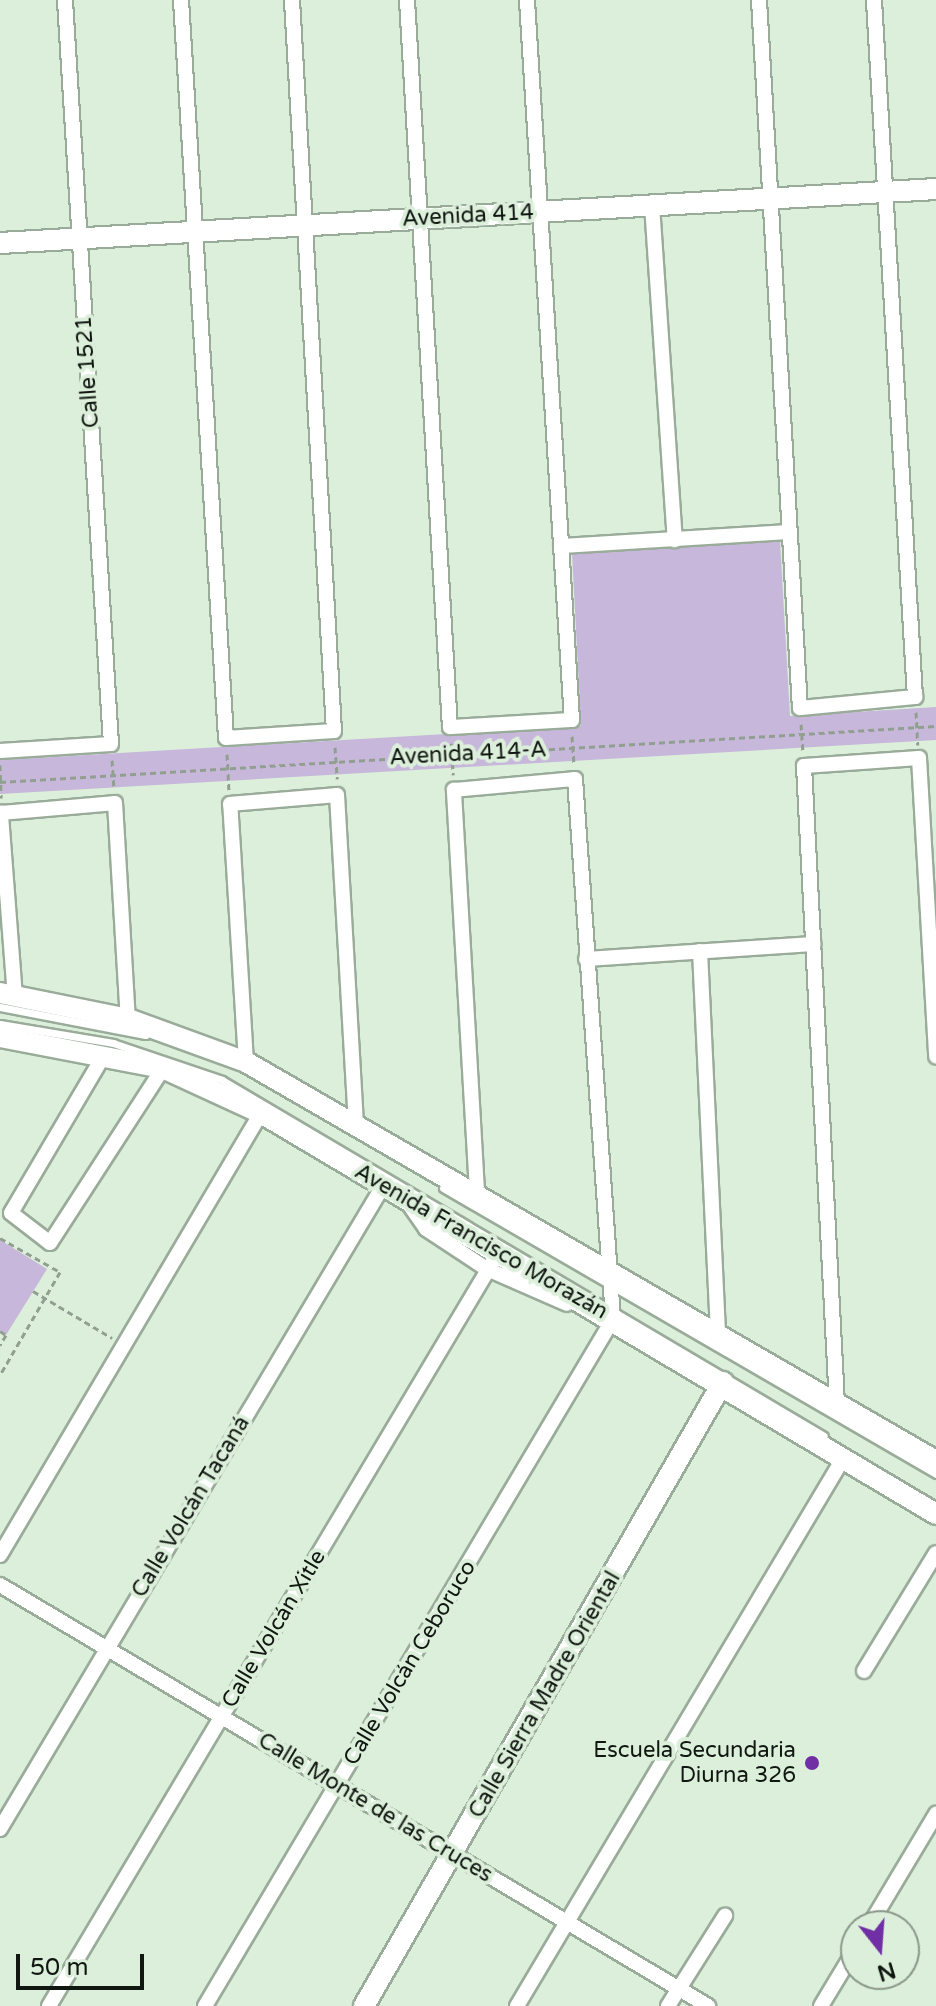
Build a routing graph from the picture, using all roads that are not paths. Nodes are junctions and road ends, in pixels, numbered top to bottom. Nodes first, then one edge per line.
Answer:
1 (65, 0) edge
2 (181, 0) edge
3 (292, 0) edge
4 (407, 0) edge
5 (527, 0) edge
6 (759, 0) edge
7 (874, 0) edge
8 (936, 189) edge
9 (886, 191) junction
10 (770, 198) junction
11 (652, 205) junction
12 (540, 212) junction
13 (420, 219) junction
14 (305, 225) junction
15 (195, 232) junction
16 (80, 239) junction
17 (0, 243) edge
18 (790, 532) junction
19 (675, 540) junction
20 (561, 546) junction
21 (0, 751) edge
22 (1, 813) edge
23 (814, 944) junction
24 (700, 951) junction
25 (586, 959) junction
26 (5, 999) edge
27 (128, 1019) junction
28 (0, 1024) edge
29 (0, 1037) edge
30 (104, 1055) junction
31 (936, 1057) edge
32 (246, 1062) junction
33 (163, 1068) junction
34 (261, 1113) junction
35 (356, 1120) junction
36 (383, 1186) junction
37 (477, 1191) junction
38 (492, 1261) junction
39 (606, 1277) junction
40 (612, 1313) junction
41 (718, 1334) junction
42 (723, 1382) junction
43 (837, 1404) junction
44 (844, 1457) junction
45 (936, 1461) edge
46 (936, 1474) edge
47 (936, 1505) edge
48 (936, 1514) edge
49 (936, 1553) edge
50 (0, 1555) edge
51 (0, 1585) edge
52 (105, 1650) junction
53 (864, 1671) dead end
54 (222, 1718) junction
55 (338, 1783) junction
56 (936, 1814) edge
57 (0, 1829) edge
58 (454, 1854) junction
59 (879, 1910) edge
60 (725, 1916) dead end
61 (567, 1922) junction
62 (840, 1975) edge
63 (679, 1989) junction
64 (49, 2006) edge
65 (205, 2006) edge
66 (364, 2006) edge
67 (517, 2006) edge
68 (668, 2006) edge
69 (708, 2006) edge
70 (821, 2006) edge

1 - 16 street, Calle 1521
2 - 15 street
3 - 14 street
4 - 13 street
5 - 12 street
6 - 10 street
7 - 9 street
8 - 9 street, Avenida 414
9 - 10 street, Avenida 414
9 - 18 street
10 - 11 street, Avenida 414
10 - 18 street
11 - 12 street, Avenida 414
11 - 19 street
12 - 13 street, Avenida 414
12 - 20 street
13 - 14 street, Avenida 414
13 - 20 street, Avenida 414-A
14 - 15 street, Avenida 414
14 - 15 street
15 - 16 street, Avenida 414
16 - 17 street, Avenida 414
16 - 21 street, Calle 1521
18 - 19 street
19 - 20 street
22 - 26 street
22 - 27 street
23 - 24 street
23 - 31 street
23 - 43 street
24 - 25 street
24 - 41 street
25 - 37 street, Avenida 414-A
25 - 39 street
26 - 27 street, Avenida Francisco Morazán
26 - 39 lane
27 - 32 street, Avenida Francisco Morazán
28 - 40 lane
29 - 30 street, Avenida Francisco Morazán
30 - 33 street, Avenida Francisco Morazán
30 - 33 street
32 - 35 street, Avenida Francisco Morazán
32 - 35 street
33 - 34 street, Avenida Francisco Morazán
34 - 36 street, Avenida Francisco Morazán
34 - 50 street
35 - 37 street, Avenida Francisco Morazán
36 - 38 street, Avenida Francisco Morazán
36 - 52 street, Calle Volcán Tacaná
37 - 39 street, Avenida Francisco Morazán
38 - 40 street, Avenida Francisco Morazán
38 - 54 street, Calle Volcán Xitle
39 - 40 street
39 - 41 street, Avenida Francisco Morazán
39 - 46 lane
40 - 42 street, Avenida Francisco Morazán
40 - 47 lane
40 - 55 street, Calle Volcán Ceboruco
41 - 43 street, Avenida Francisco Morazán
42 - 44 street, Avenida Francisco Morazán
42 - 58 street, Calle Sierra Madre Oriental
43 - 45 street, Avenida Francisco Morazán
44 - 48 street, Avenida Francisco Morazán
44 - 61 street
49 - 53 street
51 - 52 street, Calle Monte de las Cruces
52 - 54 street, Calle Monte de las Cruces
52 - 57 street, Calle Volcán Tacaná
54 - 55 street, Calle Monte de las Cruces
54 - 64 street, Calle Volcán Xitle
55 - 58 street, Calle Monte de las Cruces
55 - 65 street, Calle Volcán Ceboruco
56 - 59 street
58 - 61 street, Calle Monte de las Cruces
58 - 66 street, Calle Sierra Madre Oriental
60 - 63 street
61 - 63 street, Calle Monte de las Cruces
61 - 67 street
62 - 70 street
63 - 68 street
63 - 69 street, Calle Monte de las Cruces

